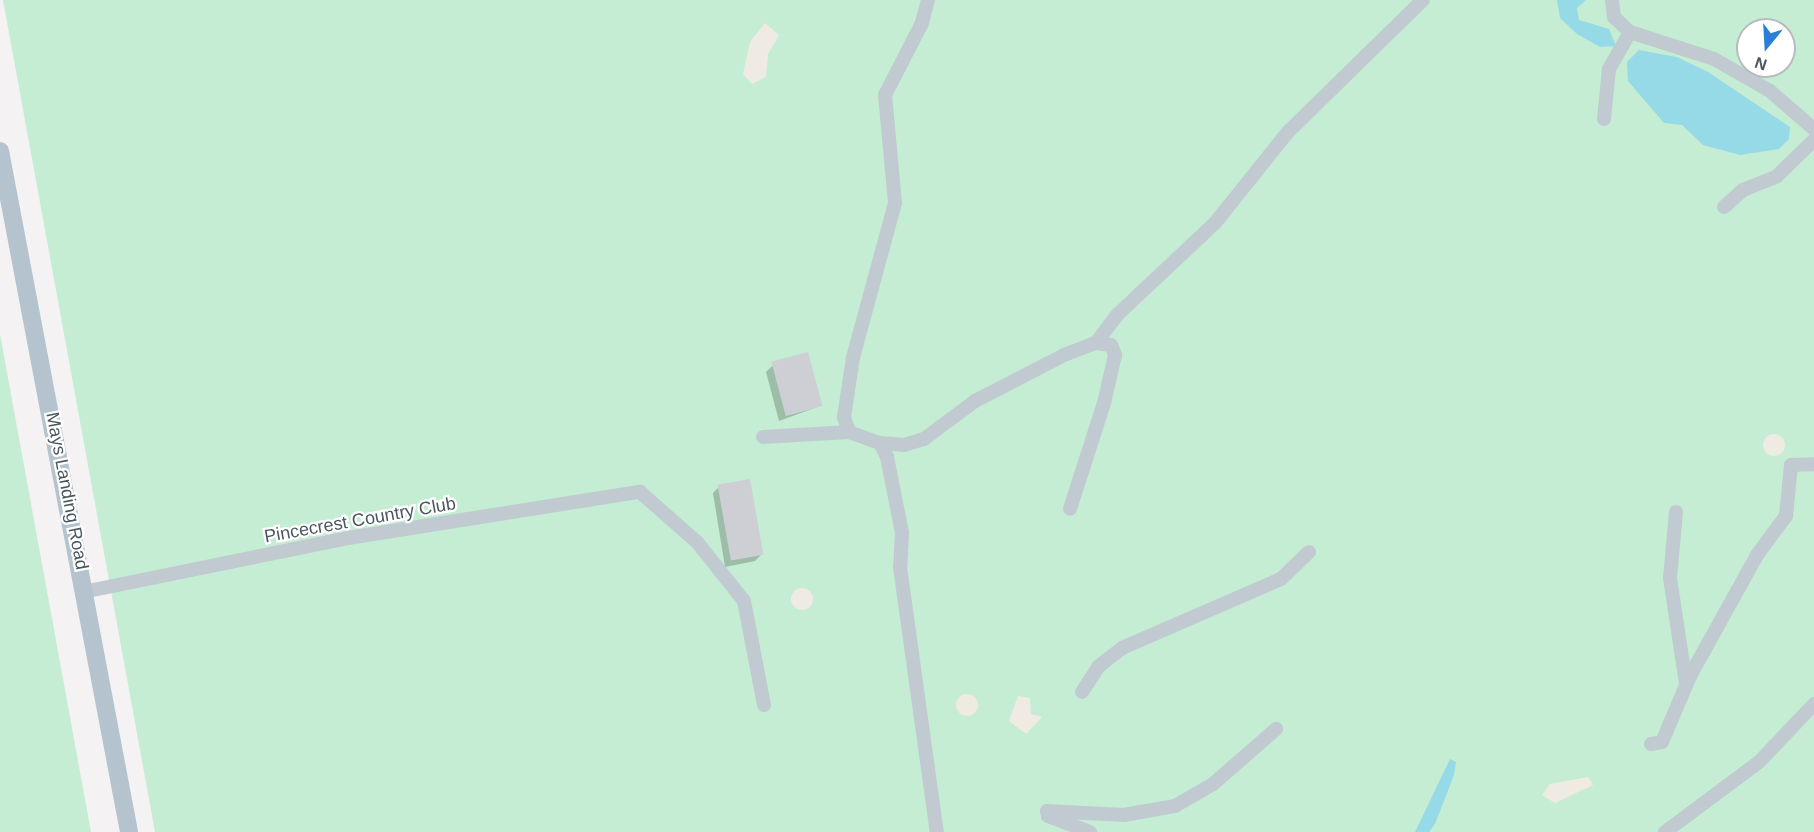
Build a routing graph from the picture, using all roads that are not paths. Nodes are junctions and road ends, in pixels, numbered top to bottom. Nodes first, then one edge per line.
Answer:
1 (928, 0) edge
2 (1424, 0) edge
3 (1612, 0) edge
4 (1630, 32) junction
5 (1604, 119) dead end
6 (1814, 129) edge
7 (1814, 140) edge
8 (0, 151) edge
9 (1724, 207) dead end
10 (1096, 343) junction
11 (849, 432) junction
12 (764, 437) dead end
13 (880, 443) junction
14 (1814, 464) edge
15 (1070, 509) dead end
16 (1676, 512) dead end
17 (1309, 552) dead end
18 (88, 591) junction
19 (1686, 688) junction
20 (1082, 692) dead end
21 (1814, 704) edge
22 (764, 705) dead end
23 (1276, 729) dead end
24 (1651, 744) dead end
25 (129, 832) edge
26 (938, 832) edge
27 (1090, 832) edge
28 (1665, 832) edge

1 - 11 street
2 - 10 street
3 - 4 street
4 - 5 street
4 - 6 street
7 - 9 street
8 - 18 main road, Mays Landing Road
10 - 13 street
10 - 15 street
11 - 12 street
11 - 13 street
13 - 26 street
14 - 19 street
16 - 19 street
17 - 20 street
18 - 22 street, Pincecrest Country Club
18 - 25 main road, Mays Landing Road
19 - 24 street
21 - 28 street
23 - 27 street

